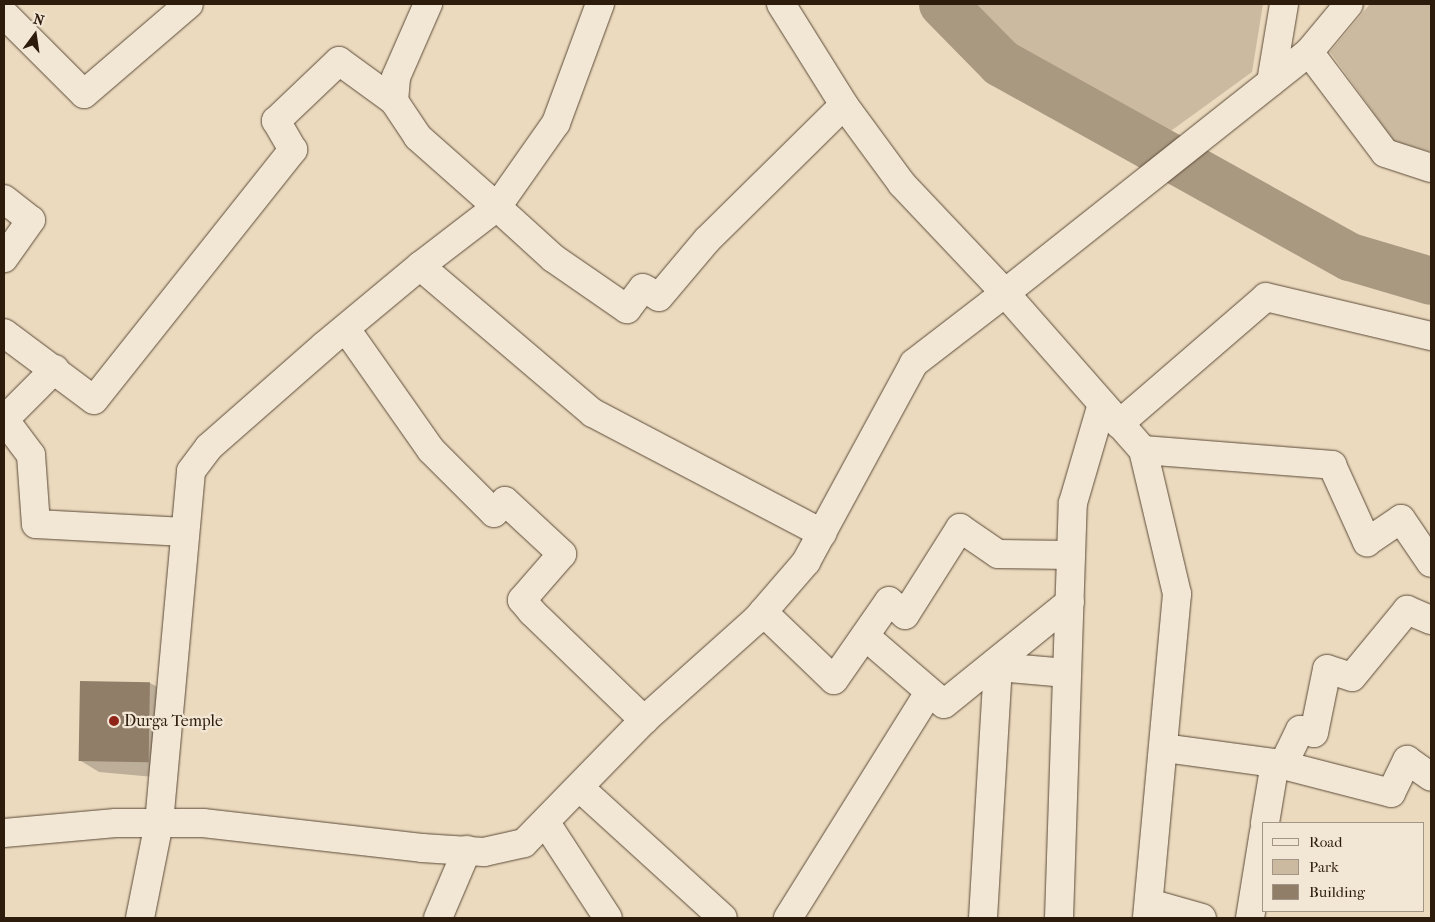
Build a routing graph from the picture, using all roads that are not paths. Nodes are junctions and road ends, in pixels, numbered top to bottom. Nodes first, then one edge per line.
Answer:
1 (189, 4) edge
2 (428, 4) edge
3 (600, 4) edge
4 (781, 4) edge
5 (1284, 4) edge
6 (1349, 4) edge
7 (4, 14) edge
8 (1309, 52) junction
9 (1271, 82) junction
10 (394, 101) junction
11 (844, 105) junction
12 (1431, 168) edge
13 (4, 198) edge
14 (496, 207) junction
15 (4, 258) edge
16 (420, 266) junction
17 (1005, 294) junction
18 (346, 329) junction
19 (4, 333) edge
20 (1431, 336) edge
21 (55, 369) junction
22 (1110, 414) junction
23 (4, 419) edge
24 (1143, 450) junction
25 (185, 532) junction
26 (822, 533) junction
27 (1071, 555) junction
28 (1431, 563) edge
29 (1070, 602) junction
30 (763, 612) junction
31 (1431, 620) edge
32 (865, 636) junction
33 (1067, 672) junction
34 (929, 692) junction
35 (644, 720) junction
36 (1164, 748) junction
37 (1279, 764) junction
38 (1431, 777) edge
39 (580, 788) junction
40 (1265, 822) edge
41 (159, 823) junction
42 (546, 823) junction
43 (4, 833) edge
44 (1262, 844) edge
45 (467, 850) junction
46 (1148, 910) edge
47 (140, 918) edge
48 (438, 918) edge
49 (608, 918) edge
50 (723, 918) edge
51 (788, 918) edge
52 (983, 918) edge
53 (1059, 918) edge
54 (1202, 918) edge
55 (1250, 918) edge

1 - 7 street
2 - 10 street
3 - 14 street
4 - 11 street
5 - 9 street
6 - 8 street
8 - 9 street
8 - 12 street
9 - 17 street
10 - 14 street
10 - 21 street
11 - 14 street
11 - 17 street
13 - 15 street
14 - 16 street
16 - 18 street
16 - 26 street
17 - 22 street
17 - 26 street
18 - 25 street
18 - 35 street
19 - 21 street
20 - 22 street
21 - 23 street
22 - 24 street
22 - 27 street
23 - 25 street
24 - 28 street
24 - 36 street
25 - 41 street
26 - 30 street
27 - 29 street
27 - 32 street
29 - 33 street
29 - 34 street
30 - 32 street
30 - 35 street
31 - 37 street
32 - 34 street
33 - 52 street
33 - 53 street
34 - 51 street
35 - 39 street
36 - 37 street
36 - 46 street
37 - 38 street
37 - 40 street
39 - 42 street
39 - 50 street
41 - 43 street
41 - 45 street
41 - 47 street
42 - 45 street
42 - 49 street
44 - 55 street
45 - 48 street
46 - 54 street

